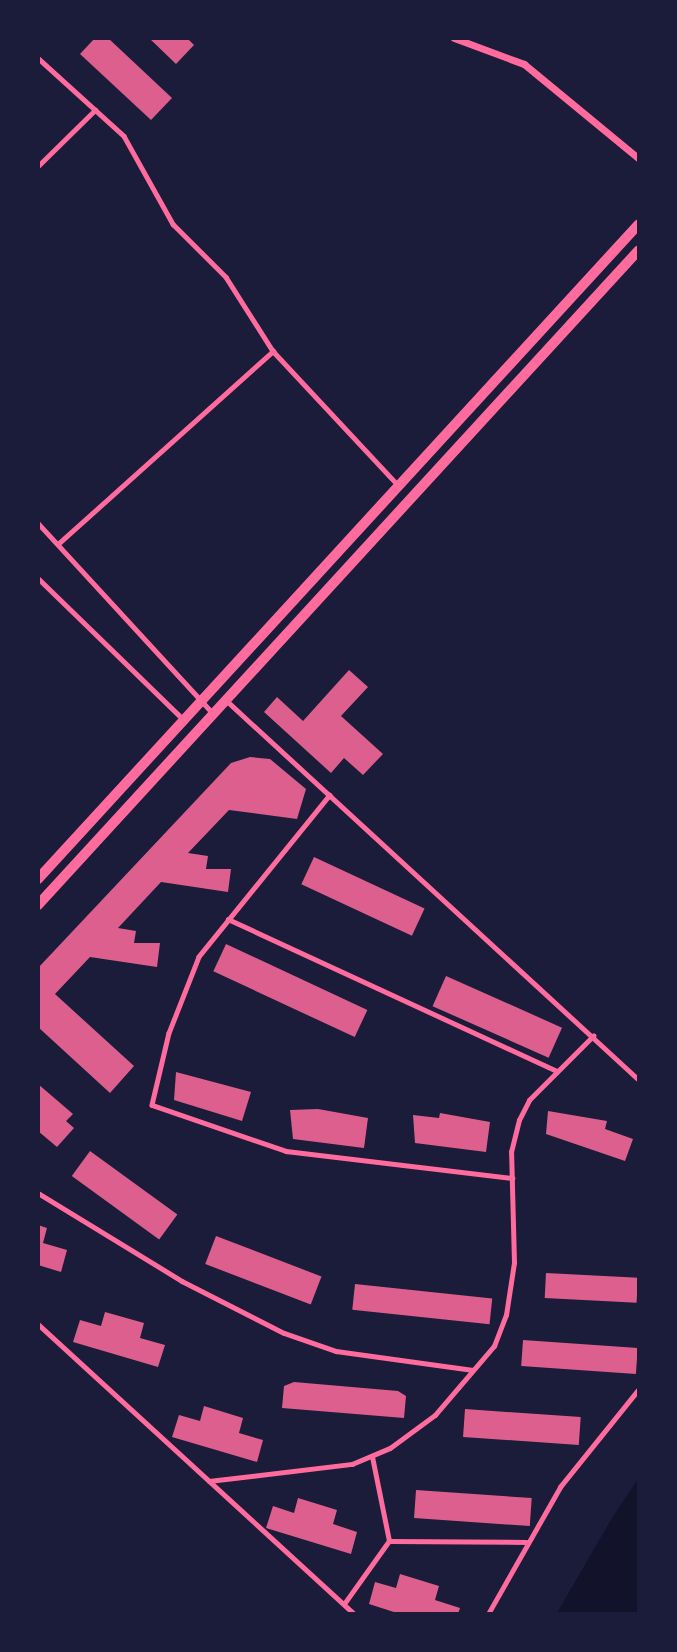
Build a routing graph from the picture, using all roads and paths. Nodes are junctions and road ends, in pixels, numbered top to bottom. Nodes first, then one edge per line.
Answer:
1 (454, 38) edge
2 (38, 58) edge
3 (95, 110) junction
4 (639, 158) edge
5 (38, 166) edge
6 (639, 225) edge
7 (639, 251) edge
8 (273, 351) junction
9 (397, 485) junction
10 (38, 523) edge
11 (58, 544) junction
12 (38, 578) edge
13 (225, 699) junction
14 (201, 700) junction
15 (212, 713) junction
16 (183, 719) junction
17 (330, 795) junction
18 (38, 879) edge
19 (38, 905) edge
20 (228, 919) junction
21 (593, 1035) junction
22 (557, 1072) junction
23 (639, 1079) edge
24 (512, 1178) junction
25 (38, 1193) edge
26 (38, 1324) edge
27 (474, 1370) junction
28 (639, 1390) edge
29 (372, 1457) junction
30 (209, 1481) junction
31 (389, 1541) junction
32 (526, 1542) junction
33 (344, 1604) junction
34 (354, 1614) edge
35 (488, 1614) edge

1 - 4 street
2 - 3 lane
3 - 5 lane
3 - 8 lane
6 - 9 street
7 - 13 street
8 - 9 lane
8 - 11 lane
9 - 14 street
10 - 11 lane
11 - 14 lane
12 - 16 lane
13 - 15 street
13 - 17 lane
14 - 15 lane
14 - 16 street
15 - 19 street
16 - 18 street
17 - 20 lane
17 - 21 lane
20 - 22 lane
20 - 24 lane
21 - 22 lane
21 - 23 lane
22 - 24 lane
24 - 27 lane
25 - 27 lane
26 - 30 lane
27 - 29 lane
28 - 32 lane
29 - 30 lane
29 - 31 lane
30 - 33 lane
31 - 32 lane
31 - 33 lane
32 - 35 lane
33 - 34 lane

